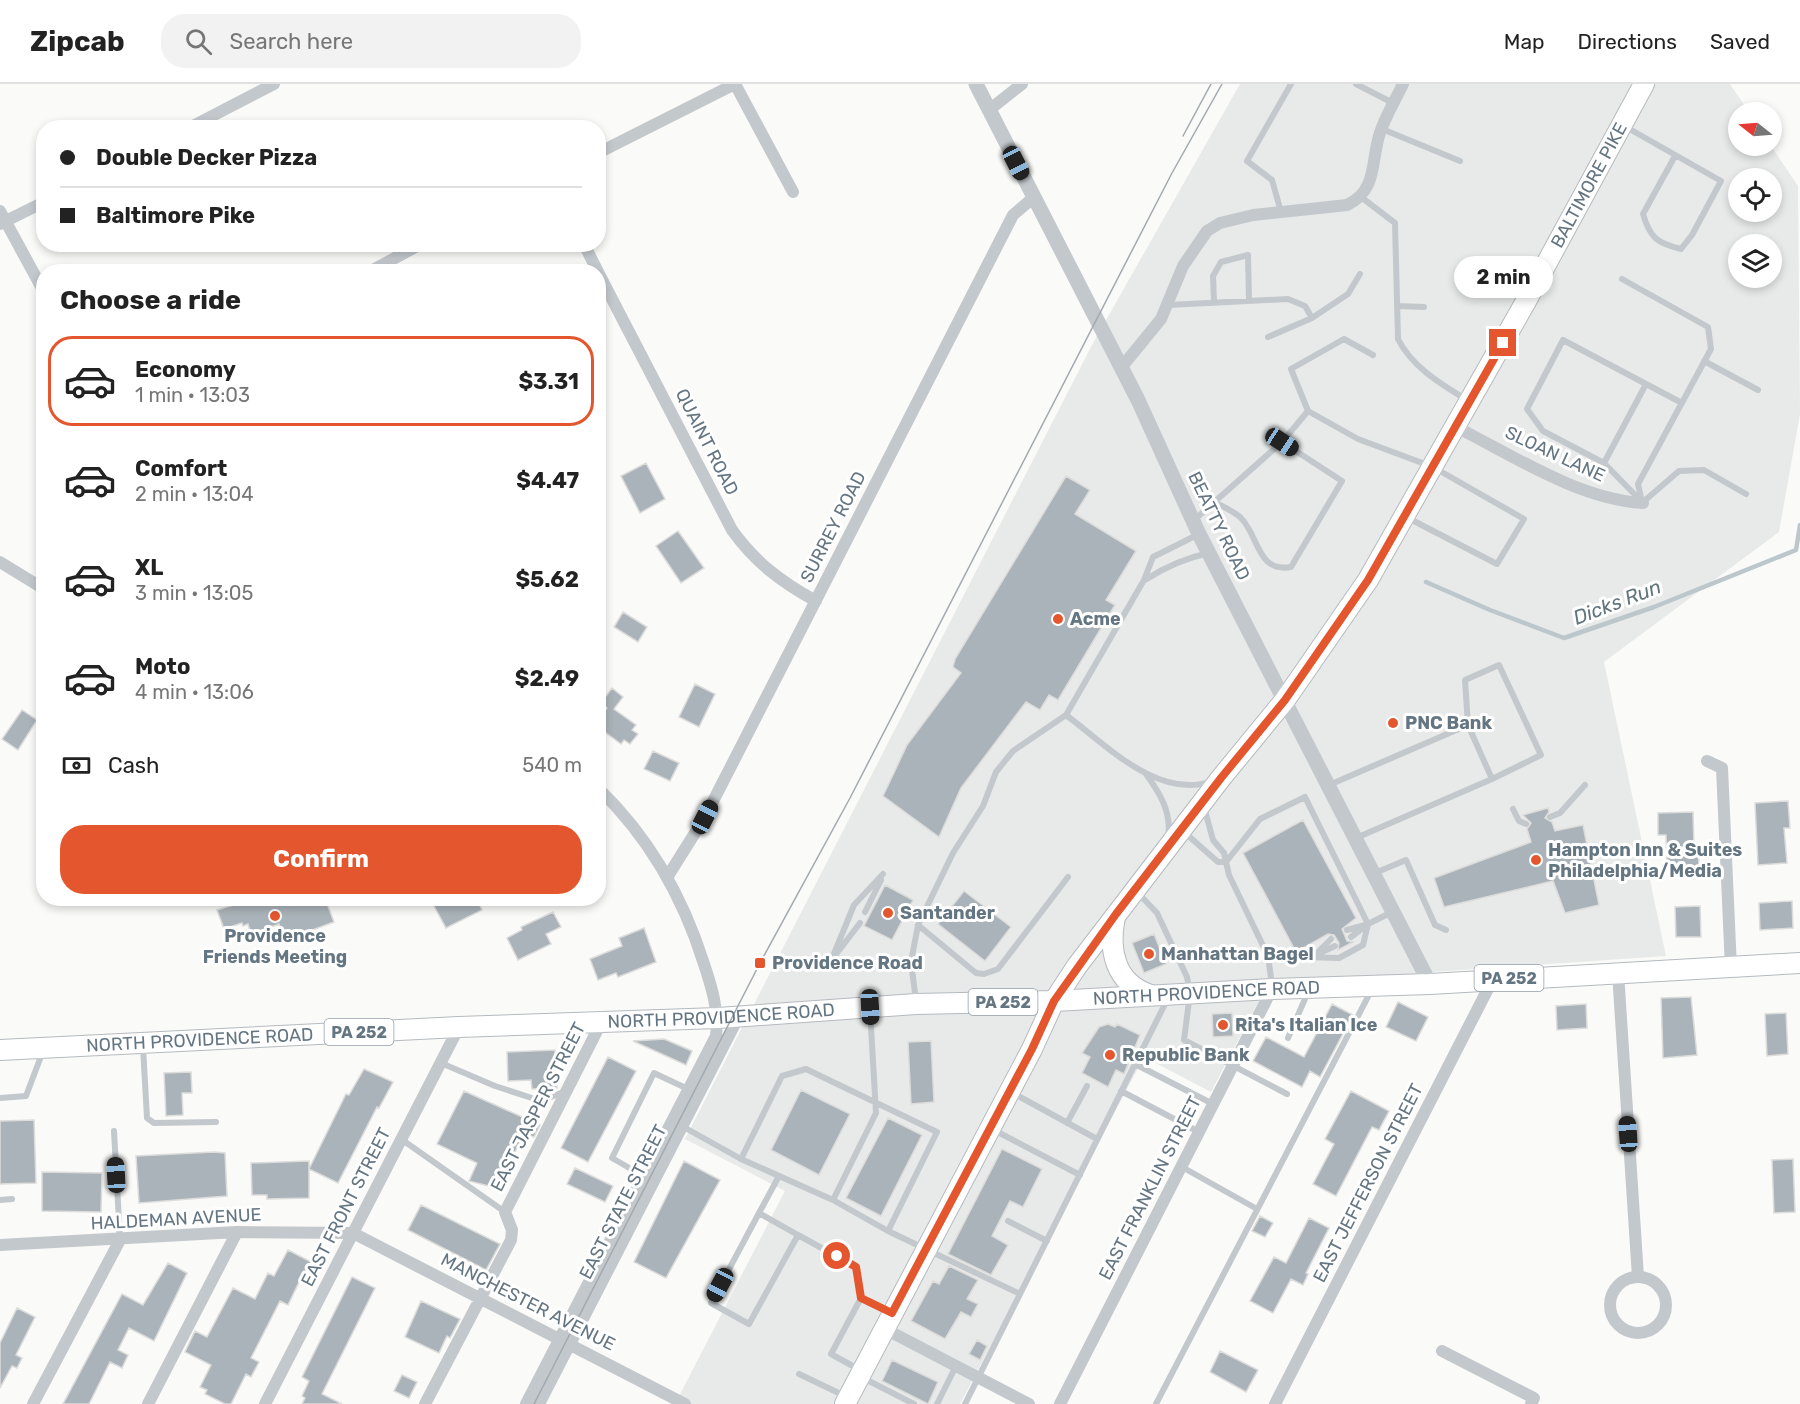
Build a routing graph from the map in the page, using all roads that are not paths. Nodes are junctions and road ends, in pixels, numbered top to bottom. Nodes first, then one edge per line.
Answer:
1 (274, 84) edge
2 (735, 84) edge
3 (976, 84) edge
4 (1022, 84) edge
5 (1291, 84) edge
6 (1356, 84) edge
7 (1403, 84) edge
8 (1644, 84) edge
9 (1393, 103) junction
10 (989, 110) junction
11 (204, 120) edge
12 (1623, 125) junction
13 (1382, 129) junction
14 (606, 149) edge
15 (1675, 156) junction
16 (1460, 161) dead end
17 (793, 192) dead end
18 (1361, 197) junction
19 (1033, 198) junction
20 (36, 205) edge
21 (1281, 212) junction
22 (2, 219) edge
23 (406, 252) edge
24 (384, 264) edge
25 (1360, 274) dead end
26 (36, 278) edge
27 (1622, 279) dead end
28 (606, 287) edge
29 (1249, 301) junction
30 (1214, 302) junction
31 (1168, 305) junction
32 (1397, 306) junction
33 (1424, 307) dead end
34 (1312, 318) junction
35 (1268, 337) dead end
36 (1374, 355) dead end
37 (1704, 361) junction
38 (1121, 368) junction
39 (1646, 384) junction
40 (1758, 390) dead end
41 (1470, 401) junction
42 (1682, 403) junction
43 (1308, 411) junction
44 (1456, 427) junction
45 (1282, 442) junction
46 (1604, 463) junction
47 (1433, 467) junction
48 (1746, 494) dead end
49 (1216, 502) junction
50 (1642, 503) junction
51 (1405, 516) junction
52 (1196, 528) junction
53 (1209, 553) junction
54 (0, 562) edge
55 (1144, 580) junction
56 (36, 584) edge
57 (816, 601) junction
58 (1285, 700) junction
59 (1066, 715) junction
60 (1468, 725) junction
61 (1707, 761) dead end
62 (1145, 774) junction
63 (1221, 778) junction
64 (1492, 779) junction
65 (1329, 785) junction
66 (1585, 785) dead end
67 (606, 797) edge
68 (1202, 801) junction
69 (1513, 809) dead end
70 (1550, 817) dead end
71 (1526, 824) dead end
72 (1182, 830) junction
73 (1356, 838) junction
74 (1166, 852) junction
75 (1226, 862) junction
76 (1374, 873) junction
77 (668, 876) junction
78 (1068, 877) dead end
79 (1135, 890) junction
80 (1393, 911) junction
81 (866, 912) dead end
82 (1116, 914) junction
83 (860, 922) dead end
84 (1368, 924) junction
85 (918, 925) junction
86 (1347, 930) dead end
87 (1446, 930) dead end
88 (1351, 937) dead end
89 (1331, 939) dead end
90 (1335, 945) dead end
91 (1268, 956) junction
92 (1312, 957) junction
93 (1800, 963) edge
94 (1731, 968) junction
95 (1618, 973) junction
96 (1494, 979) junction
97 (1430, 984) junction
98 (1374, 986) junction
99 (1310, 987) junction
100 (1272, 989) junction
101 (1190, 993) junction
102 (1162, 995) junction
103 (1054, 1001) junction
104 (916, 1004) junction
105 (870, 1007) junction
106 (740, 1016) junction
107 (718, 1018) junction
108 (602, 1021) junction
109 (459, 1027) junction
110 (1287, 1038) dead end
111 (143, 1043) junction
112 (45, 1048) junction
113 (0, 1050) edge
114 (440, 1063) junction
115 (1135, 1064) junction
116 (1233, 1066) junction
117 (1087, 1086) dead end
118 (1009, 1090) junction
119 (566, 1091) junction
120 (694, 1092) junction
121 (1121, 1092) junction
122 (1287, 1094) dead end
123 (0, 1098) edge
124 (876, 1103) junction
125 (1213, 1104) junction
126 (216, 1122) dead end
127 (1067, 1123) junction
128 (677, 1124) junction
129 (989, 1127) junction
130 (114, 1131) dead end
131 (1199, 1132) junction
132 (401, 1139) junction
133 (1097, 1140) junction
134 (741, 1159) junction
135 (1181, 1167) junction
136 (1080, 1175) junction
137 (779, 1176) junction
138 (648, 1179) junction
139 (12, 1199) dead end
140 (0, 1200) edge
141 (833, 1200) junction
142 (1257, 1209) junction
143 (505, 1212) junction
144 (759, 1213) junction
145 (1008, 1221) dead end
146 (888, 1231) junction
147 (237, 1232) junction
148 (353, 1233) junction
149 (798, 1235) junction
150 (120, 1240) junction
151 (1047, 1241) junction
152 (0, 1245) edge
153 (927, 1248) junction
154 (1638, 1277) junction
155 (1020, 1294) junction
156 (861, 1298) junction
157 (481, 1299) junction
158 (889, 1321) junction
159 (565, 1341) junction
160 (1442, 1351) dead end
161 (956, 1366) junction
162 (799, 1374) dead end
163 (861, 1374) junction
164 (978, 1377) junction
165 (847, 1401) edge
166 (1532, 1401) edge
167 (33, 1404) edge
168 (148, 1404) edge
169 (265, 1404) edge
170 (425, 1404) edge
171 (526, 1404) edge
172 (539, 1404) edge
173 (686, 1404) edge
174 (914, 1404) edge
175 (937, 1404) edge
176 (965, 1404) edge
177 (1029, 1404) edge
178 (1060, 1404) edge
179 (1156, 1404) edge
180 (1275, 1404) edge

1 - 11 street
2 - 14 street
2 - 17 street
3 - 10 street, BEATTY ROAD
4 - 10 street
5 - 21 lane
6 - 9 lane
7 - 9 street
8 - 12 main road, BALTIMORE PIKE
9 - 13 street
10 - 19 street, BEATTY ROAD
12 - 15 lane
12 - 41 main road, BALTIMORE PIKE
13 - 16 lane
13 - 18 street
15 - 15 lane
18 - 21 street
18 - 32 lane
19 - 38 street, BEATTY ROAD
19 - 57 street, SURREY ROAD
20 - 22 street
21 - 31 street
22 - 26 street
23 - 24 street
25 - 34 lane
27 - 37 lane
28 - 57 street, QUAINT ROAD
29 - 30 lane
29 - 30 lane
29 - 34 lane
30 - 31 lane
31 - 38 street
32 - 33 lane
32 - 41 lane
34 - 35 lane
36 - 43 lane
37 - 40 lane
37 - 42 lane
38 - 52 street, BEATTY ROAD
39 - 42 lane
39 - 46 lane
39 - 46 lane
41 - 44 main road, BALTIMORE PIKE
42 - 50 lane
43 - 45 lane
43 - 47 lane
44 - 47 main road, BALTIMORE PIKE
44 - 50 street, SLOAN LANE
45 - 49 lane
45 - 49 lane
46 - 50 lane
47 - 51 main road, BALTIMORE PIKE
47 - 51 lane
48 - 50 lane
49 - 52 lane
51 - 58 main road, BALTIMORE PIKE
52 - 53 street, BEATTY ROAD
52 - 55 lane
53 - 55 lane
53 - 58 street, BEATTY ROAD
54 - 56 street
55 - 59 lane
57 - 77 street, SURREY ROAD
58 - 63 main road, BALTIMORE PIKE
58 - 65 street, BEATTY ROAD
59 - 62 lane
59 - 85 lane
60 - 64 lane
60 - 64 lane
60 - 65 lane
61 - 94 street
62 - 63 lane
62 - 74 lane
63 - 68 main road, BALTIMORE PIKE
64 - 73 lane
65 - 73 street, BEATTY ROAD
66 - 70 lane
67 - 77 street
68 - 72 main road, BALTIMORE PIKE
68 - 75 lane
69 - 71 lane
72 - 74 main road, BALTIMORE PIKE
72 - 75 lane
73 - 76 street, BEATTY ROAD
74 - 79 main road, BALTIMORE PIKE
75 - 84 lane
75 - 91 lane
76 - 80 street, BEATTY ROAD
76 - 87 lane
77 - 107 street
78 - 85 lane
79 - 82 main road, BALTIMORE PIKE
79 - 101 lane
80 - 84 lane
80 - 97 street, BEATTY ROAD
81 - 83 lane
82 - 102 main road
82 - 103 main road, BALTIMORE PIKE
84 - 86 lane
84 - 88 lane
84 - 92 lane
85 - 104 lane
89 - 92 lane
90 - 92 lane
91 - 92 lane
91 - 100 lane
93 - 94 main road, NORTH PROVIDENCE ROAD / PA 252
94 - 95 main road, NORTH PROVIDENCE ROAD / PA 252
95 - 96 main road, NORTH PROVIDENCE ROAD / PA 252
95 - 154 street
96 - 97 main road, NORTH PROVIDENCE ROAD / PA 252
96 - 180 street, EAST JEFFERSON STREET
97 - 98 main road, NORTH PROVIDENCE ROAD / PA 252
98 - 99 main road, NORTH PROVIDENCE ROAD / PA 252
98 - 142 lane
99 - 100 main road, NORTH PROVIDENCE ROAD / PA 252
99 - 110 lane
100 - 101 main road, NORTH PROVIDENCE ROAD / PA 252
100 - 116 street, EAST FRANKLIN STREET
101 - 102 main road, NORTH PROVIDENCE ROAD / PA 252
101 - 116 lane
102 - 103 main road, NORTH PROVIDENCE ROAD / PA 252
102 - 115 lane
103 - 104 main road, NORTH PROVIDENCE ROAD / PA 252
103 - 118 main road, BALTIMORE PIKE
104 - 105 main road, NORTH PROVIDENCE ROAD / PA 252
105 - 106 main road, NORTH PROVIDENCE ROAD / PA 252
105 - 124 lane
106 - 107 main road, NORTH PROVIDENCE ROAD / PA 252
106 - 120 street, EAST STATE STREET
107 - 108 main road, NORTH PROVIDENCE ROAD / PA 252
107 - 120 street, EAST STATE STREET
108 - 109 main road, NORTH PROVIDENCE ROAD / PA 252
108 - 119 street, EAST JASPER STREET
109 - 111 main road, NORTH PROVIDENCE ROAD / PA 252
109 - 114 street, EAST FRONT STREET
111 - 112 main road, NORTH PROVIDENCE ROAD / PA 252
111 - 126 lane
112 - 113 main road, NORTH PROVIDENCE ROAD / PA 252
112 - 123 lane
114 - 119 lane
114 - 132 street, EAST FRONT STREET
115 - 121 lane
115 - 125 lane
116 - 122 lane
116 - 125 street, EAST FRANKLIN STREET
117 - 127 lane
118 - 127 lane
118 - 129 main road, BALTIMORE PIKE
119 - 143 street, EAST JASPER STREET
120 - 128 street, EAST STATE STREET
120 - 138 lane
121 - 131 lane
121 - 133 lane
124 - 134 lane
124 - 141 lane
124 - 146 lane
125 - 131 street, EAST FRANKLIN STREET
127 - 133 lane
128 - 134 lane
128 - 138 street, EAST STATE STREET
129 - 136 lane
129 - 153 main road, BALTIMORE PIKE
130 - 150 lane
131 - 135 street, EAST FRANKLIN STREET
132 - 143 lane
132 - 148 street, EAST FRONT STREET
133 - 136 lane
134 - 137 lane
135 - 142 lane
135 - 178 street, EAST FRANKLIN STREET
136 - 151 lane
137 - 141 lane
137 - 144 lane
138 - 159 street, EAST STATE STREET
139 - 140 lane
141 - 146 lane
142 - 179 lane
143 - 157 street, EAST JASPER STREET
144 - 149 lane
144 - 149 lane
145 - 151 lane
146 - 153 lane
147 - 148 street, HALDEMAN AVENUE
147 - 150 street, HALDEMAN AVENUE
147 - 168 street
148 - 157 street, MANCHESTER AVENUE
148 - 169 street, EAST FRONT STREET
149 - 156 lane
150 - 152 street, HALDEMAN AVENUE
150 - 167 street
151 - 155 lane
153 - 155 lane
153 - 158 main road, BALTIMORE PIKE
154 - 154 street
155 - 164 lane
156 - 158 lane
156 - 163 lane
157 - 159 street, MANCHESTER AVENUE
157 - 170 street, EAST JASPER STREET
158 - 161 street
158 - 163 main road, BALTIMORE PIKE
159 - 171 street, EAST STATE STREET
159 - 172 street, EAST STATE STREET
159 - 173 street, MANCHESTER AVENUE
160 - 166 street
161 - 164 street
161 - 175 lane
162 - 165 lane
163 - 165 main road, BALTIMORE PIKE
163 - 174 lane
164 - 176 lane
164 - 177 street

